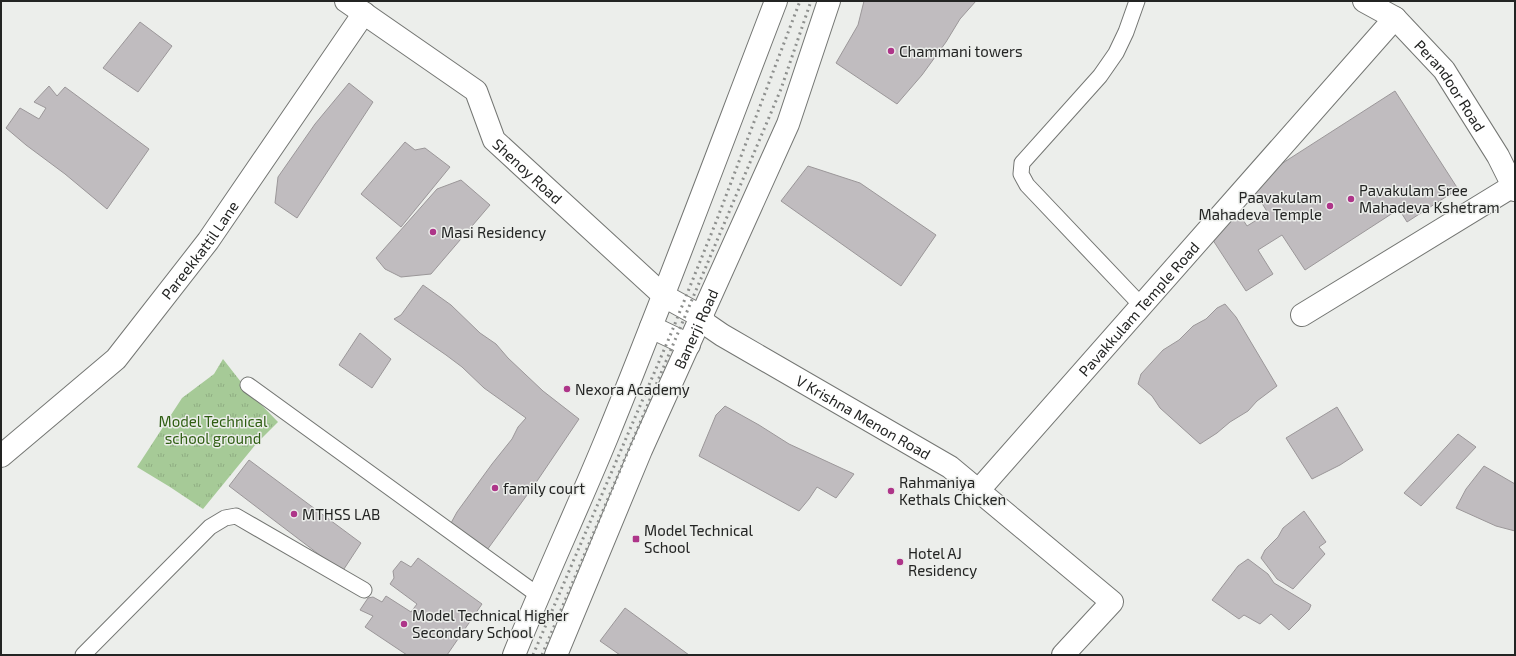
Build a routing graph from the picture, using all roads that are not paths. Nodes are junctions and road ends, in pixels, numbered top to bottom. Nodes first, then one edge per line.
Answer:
1 (776, 1) edge
2 (826, 1) edge
3 (1137, 1) edge
4 (1364, 1) edge
5 (355, 7) edge
6 (1395, 18) junction
7 (1514, 188) edge
8 (664, 296) junction
9 (1141, 305) junction
10 (1302, 315) dead end
11 (702, 317) junction
12 (651, 327) junction
13 (689, 345) junction
14 (248, 385) dead end
15 (1, 456) edge
16 (978, 491) junction
17 (364, 590) dead end
18 (538, 595) junction
19 (83, 655) edge
20 (514, 655) edge
21 (556, 655) edge
22 (1063, 655) edge

1 - 8 street
2 - 11 street, Banerji Road
3 - 9 lane
4 - 6 street, Perandoor Road
5 - 8 street, Shenoy Road
5 - 15 street, Pareekkattil Lane
6 - 7 street, Perandoor Road
6 - 9 street, Pavakkulam Temple Road
7 - 10 street
8 - 11 street, Shenoy Road
8 - 12 street
9 - 16 street, Pavakkulam Temple Road
11 - 13 street, Banerji Road
11 - 16 street, V Krishna Menon Road
12 - 13 street
12 - 18 street
13 - 21 street, Banerji Road
14 - 18 lane
16 - 22 street, V Krishna Menon Road
17 - 19 lane
18 - 20 street

